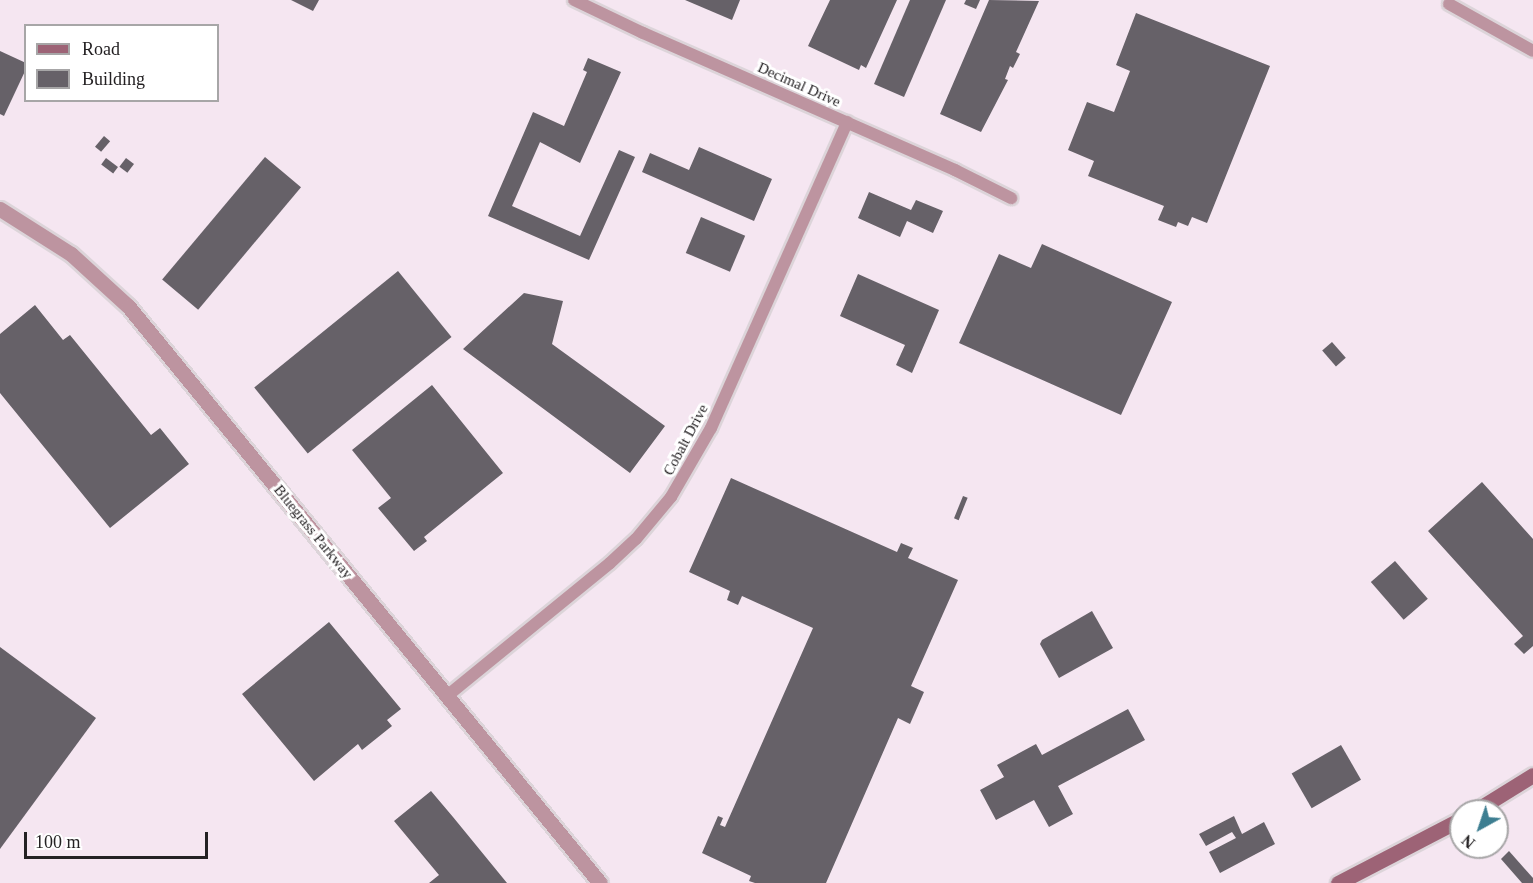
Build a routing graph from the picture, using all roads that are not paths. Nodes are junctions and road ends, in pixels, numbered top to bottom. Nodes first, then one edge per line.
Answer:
1 (574, 0) edge
2 (1449, 4) dead end
3 (1533, 51) edge
4 (847, 122) junction
5 (1011, 198) dead end
6 (0, 209) edge
7 (447, 696) junction
8 (1533, 775) edge
9 (1494, 799) edge
10 (1449, 825) edge
11 (600, 883) edge
12 (1338, 883) edge

1 - 4 street, Decimal Drive
2 - 3 street
4 - 5 street, Decimal Drive
4 - 7 street, Cobalt Drive
6 - 7 street, Bluegrass Parkway
7 - 11 street, Bluegrass Parkway
8 - 9 main road
10 - 12 main road

